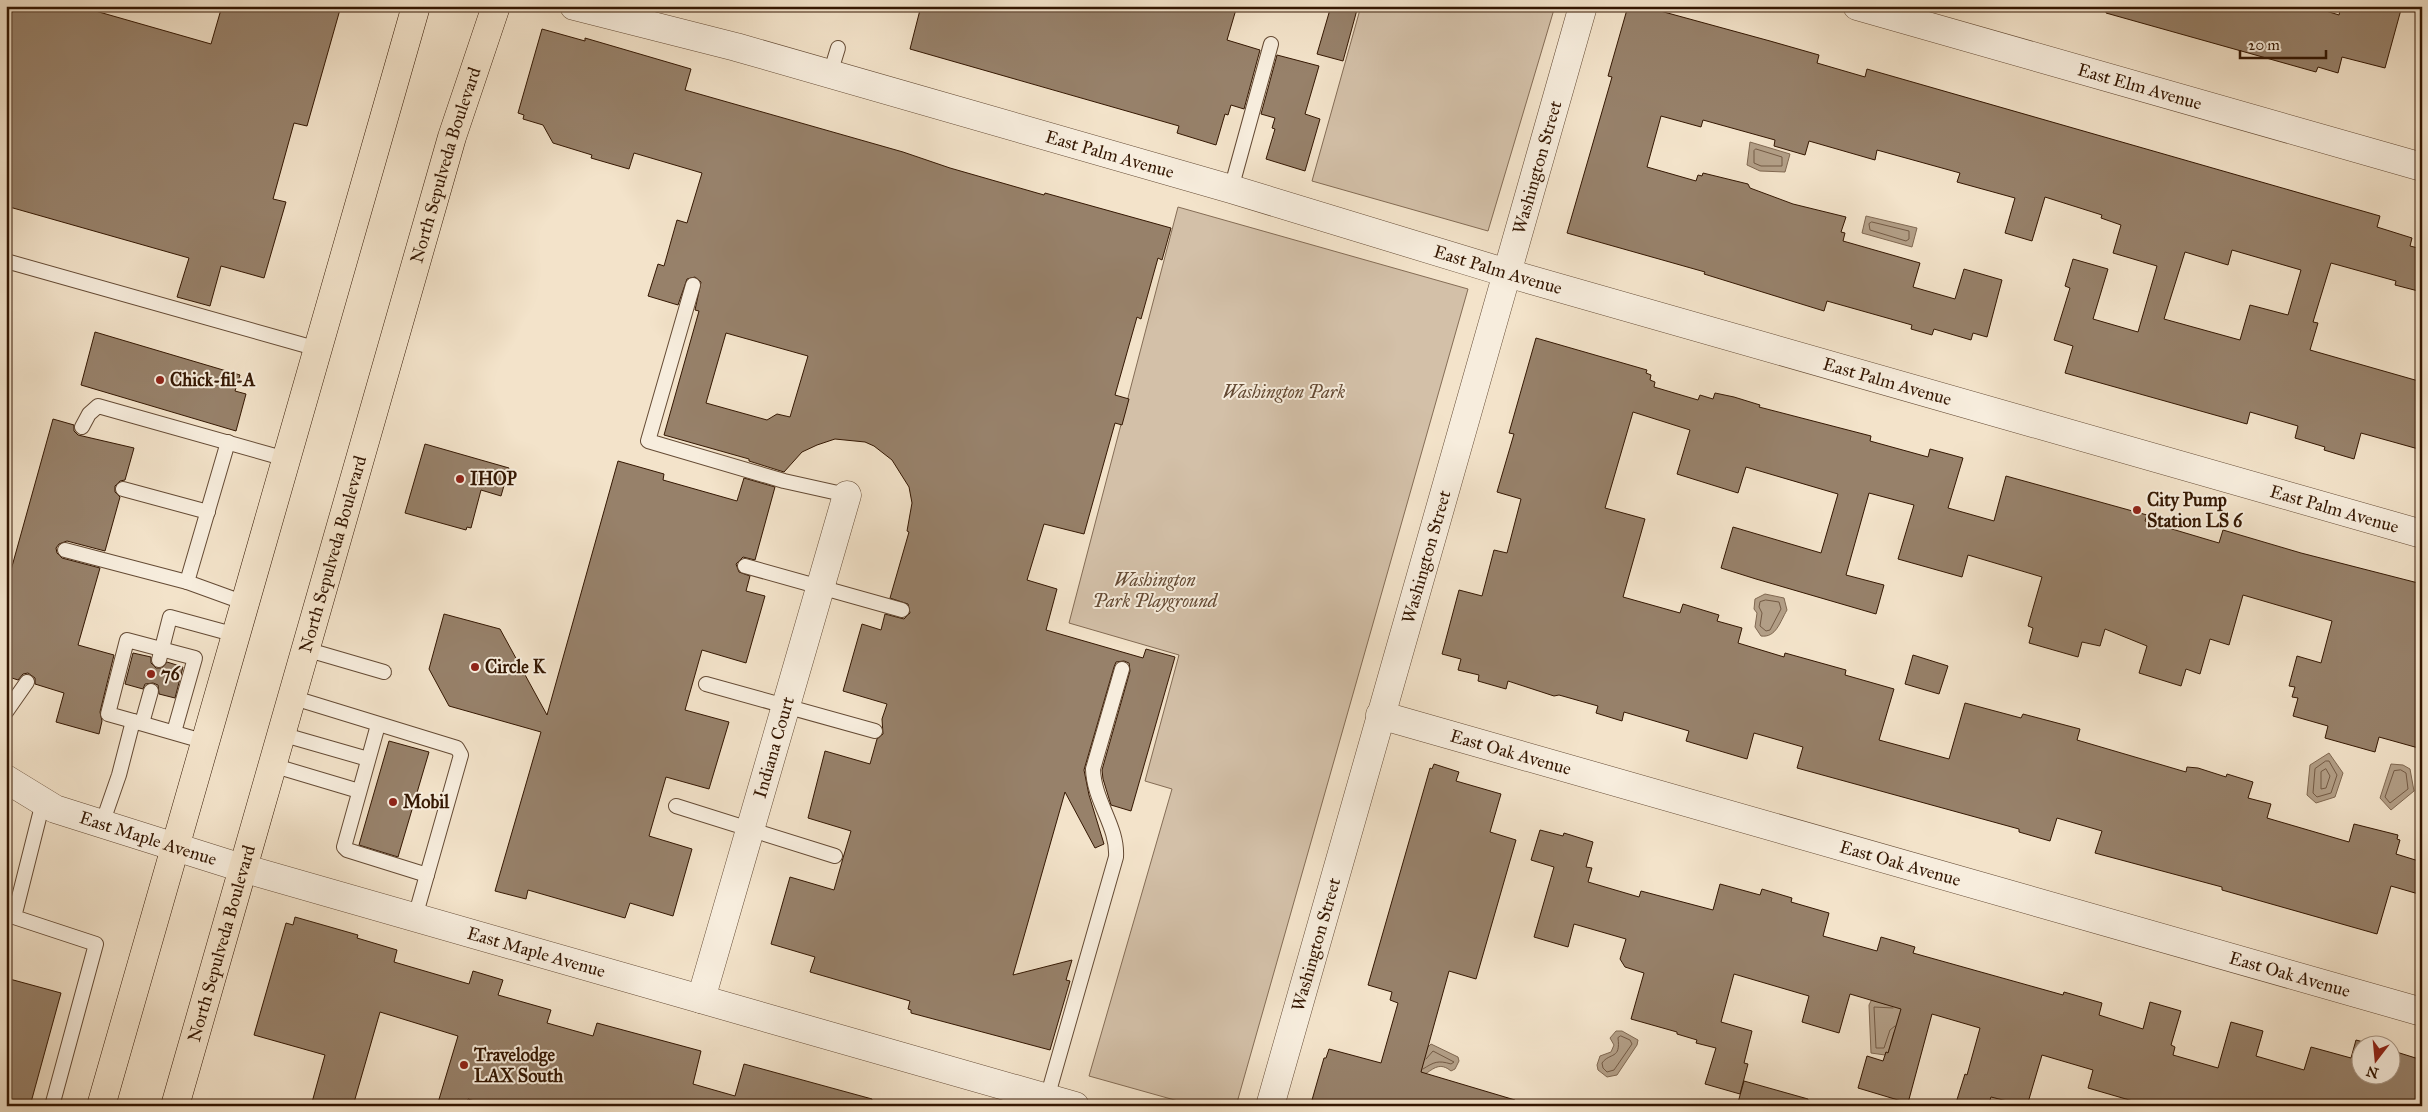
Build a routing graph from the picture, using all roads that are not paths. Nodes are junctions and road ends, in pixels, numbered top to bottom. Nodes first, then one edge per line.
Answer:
1 (416, 6) edge
2 (496, 6) edge
3 (574, 6) edge
4 (1583, 6) edge
5 (1857, 6) edge
6 (1271, 44) dead end
7 (838, 48) dead end
8 (830, 74) junction
9 (2422, 167) edge
10 (1231, 189) junction
11 (6, 261) edge
12 (1507, 273) junction
13 (693, 285) dead end
14 (318, 349) junction
15 (82, 427) dead end
16 (228, 442) junction
17 (286, 459) junction
18 (123, 488) dead end
19 (847, 495) joint
20 (208, 512) junction
21 (2422, 534) edge
22 (65, 550) dead end
23 (745, 566) dead end
24 (187, 582) junction
25 (821, 587) junction
26 (245, 603) junction
27 (902, 610) dead end
28 (236, 636) junction
29 (305, 649) junction
30 (161, 655) junction
31 (1122, 669) dead end
32 (384, 672) dead end
33 (27, 682) dead end
34 (706, 684) dead end
35 (151, 691) dead end
36 (291, 697) junction
37 (786, 705) junction
38 (6, 712) edge
39 (1380, 715) junction
40 (138, 722) junction
41 (378, 725) junction
42 (875, 731) dead end
43 (174, 732) junction
44 (281, 734) junction
45 (206, 742) junction
46 (368, 759) junction
47 (272, 765) junction
48 (6, 778) edge
49 (359, 791) junction
50 (43, 802) junction
51 (676, 806) dead end
52 (102, 824) junction
53 (750, 830) junction
54 (175, 846) junction
55 (835, 856) dead end
56 (242, 868) junction
57 (427, 875) junction
58 (415, 917) junction
59 (701, 999) junction
60 (2422, 1012) edge
61 (1047, 1098) junction
62 (52, 1106) edge
63 (101, 1106) edge
64 (176, 1106) edge
65 (1075, 1106) edge
66 (1270, 1106) edge

1 - 14 highway
2 - 29 highway, North Sepulveda Boulevard
3 - 8 street, East Palm Avenue
4 - 12 street, Washington Street
5 - 9 street, East Elm Avenue
6 - 10 lane
7 - 8 lane
8 - 10 street, East Palm Avenue
10 - 12 street, East Palm Avenue
11 - 14 lane
12 - 21 street, East Palm Avenue
12 - 39 street, Washington Street
13 - 19 lane
14 - 17 highway
15 - 16 lane
16 - 17 lane
16 - 20 lane
17 - 26 highway
18 - 20 lane
19 - 25 street, Indiana Court
20 - 24 lane
22 - 24 lane
23 - 25 lane
24 - 26 lane
25 - 27 lane
25 - 37 street, Indiana Court
26 - 28 highway
28 - 30 lane
28 - 45 highway
29 - 32 lane
29 - 36 highway, North Sepulveda Boulevard
30 - 40 lane
30 - 43 lane
31 - 61 lane
33 - 38 lane
34 - 37 lane
35 - 40 lane
36 - 41 lane
36 - 44 highway, North Sepulveda Boulevard
37 - 42 lane
37 - 53 street, Indiana Court
39 - 60 street, East Oak Avenue
39 - 66 street, Washington Street
40 - 43 lane
40 - 52 lane
41 - 46 lane
41 - 57 lane
43 - 45 lane
44 - 46 lane
44 - 47 highway, North Sepulveda Boulevard
45 - 54 highway
46 - 49 lane
47 - 49 lane
47 - 56 highway, North Sepulveda Boulevard
48 - 50 street, East Maple Avenue
49 - 57 lane
50 - 52 street, East Maple Avenue
50 - 62 lane
51 - 53 lane
52 - 54 street, East Maple Avenue
53 - 55 lane
53 - 59 street, Indiana Court
54 - 56 street, East Maple Avenue
54 - 63 highway
56 - 58 street, East Maple Avenue
56 - 64 highway, North Sepulveda Boulevard
57 - 58 lane
58 - 59 street, East Maple Avenue
59 - 61 street, East Maple Avenue
61 - 65 street, East Maple Avenue

